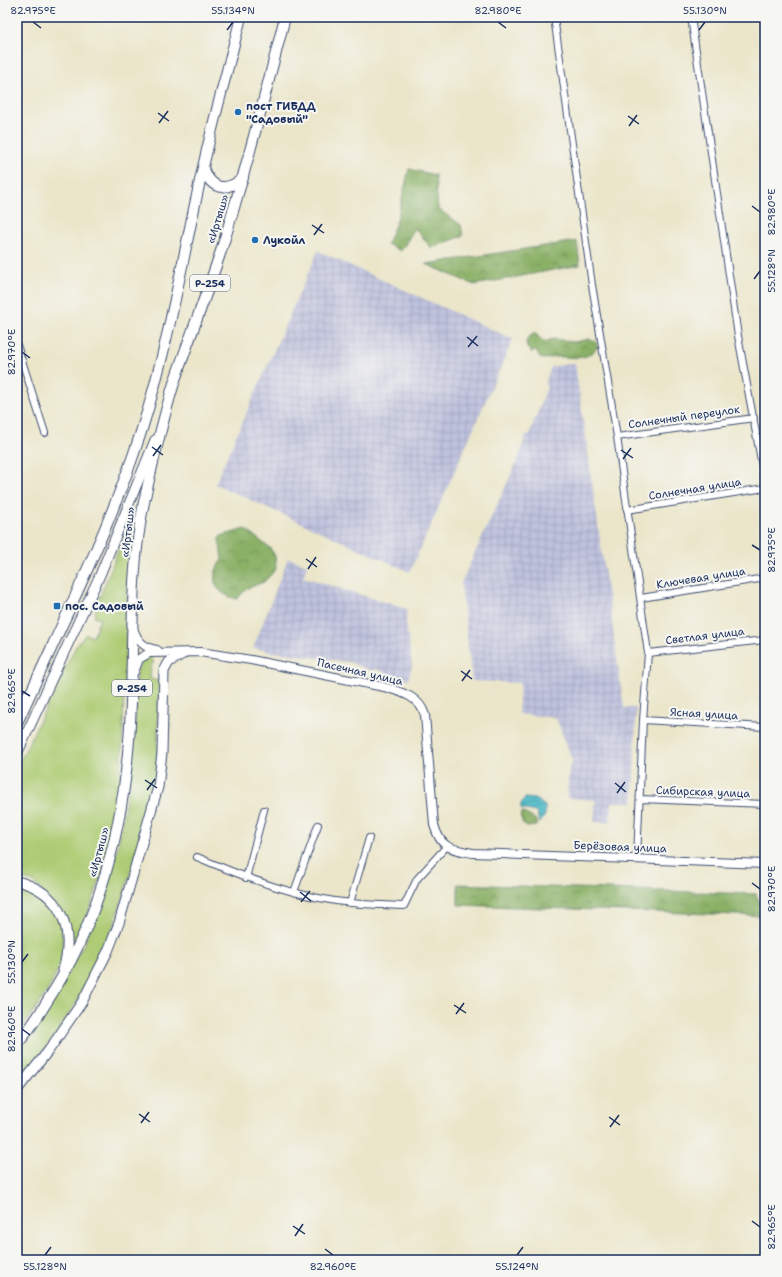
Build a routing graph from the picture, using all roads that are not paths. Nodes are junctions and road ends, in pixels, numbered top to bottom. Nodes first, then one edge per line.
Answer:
1 (241, 17) edge
2 (285, 17) edge
3 (554, 17) edge
4 (691, 17) edge
5 (203, 168) junction
6 (243, 178) junction
7 (17, 345) edge
8 (173, 386) junction
9 (754, 418) junction
10 (45, 433) dead end
11 (617, 437) junction
12 (765, 482) edge
13 (765, 488) edge
14 (628, 510) junction
15 (765, 578) edge
16 (641, 598) junction
17 (133, 624) junction
18 (765, 640) edge
19 (165, 652) junction
20 (648, 653) junction
21 (183, 654) junction
22 (33, 687) junction
23 (17, 701) edge
24 (643, 720) junction
25 (17, 723) edge
26 (765, 727) edge
27 (130, 740) junction
28 (17, 754) edge
29 (640, 799) junction
30 (765, 804) edge
31 (264, 810) dead end
32 (318, 825) dead end
33 (369, 838) dead end
34 (446, 847) junction
35 (197, 857) dead end
36 (637, 858) junction
37 (765, 864) edge
38 (246, 878) junction
39 (17, 881) edge
40 (294, 892) junction
41 (350, 903) junction
42 (60, 982) junction
43 (17, 1044) edge
44 (17, 1090) edge

1 - 5 highway, «Иртыш» / Р-254
2 - 6 highway, «Иртыш» / Р-254
3 - 11 street
4 - 9 street
5 - 6 highway
5 - 22 highway, «Иртыш» / Р-254
6 - 8 highway, «Иртыш» / Р-254
7 - 10 street
8 - 17 highway, «Иртыш» / Р-254
8 - 28 main road
9 - 11 street, Солнечный переулок
9 - 12 street
11 - 14 street
13 - 14 street, Солнечная улица
14 - 16 street
15 - 16 street, Ключевая улица
16 - 20 street
17 - 19 main road
17 - 27 highway, «Иртыш» / Р-254
18 - 20 street, Светлая улица
19 - 21 main road, Пасечная улица
19 - 27 main road
20 - 24 street
21 - 34 main road, Пасечная улица
21 - 44 main road
22 - 23 street
22 - 25 highway, «Иртыш» / Р-254
24 - 26 street, Ясная улица
24 - 29 street
27 - 42 highway, «Иртыш» / Р-254
29 - 30 street, Сибирская улица
29 - 36 street
31 - 38 street
32 - 40 street
33 - 41 street
34 - 36 main road, Берёзовая улица
34 - 41 street
35 - 38 street
36 - 37 main road, Берёзовая улица
38 - 40 street
39 - 42 main road
40 - 41 street
42 - 43 highway, «Иртыш» / Р-254

